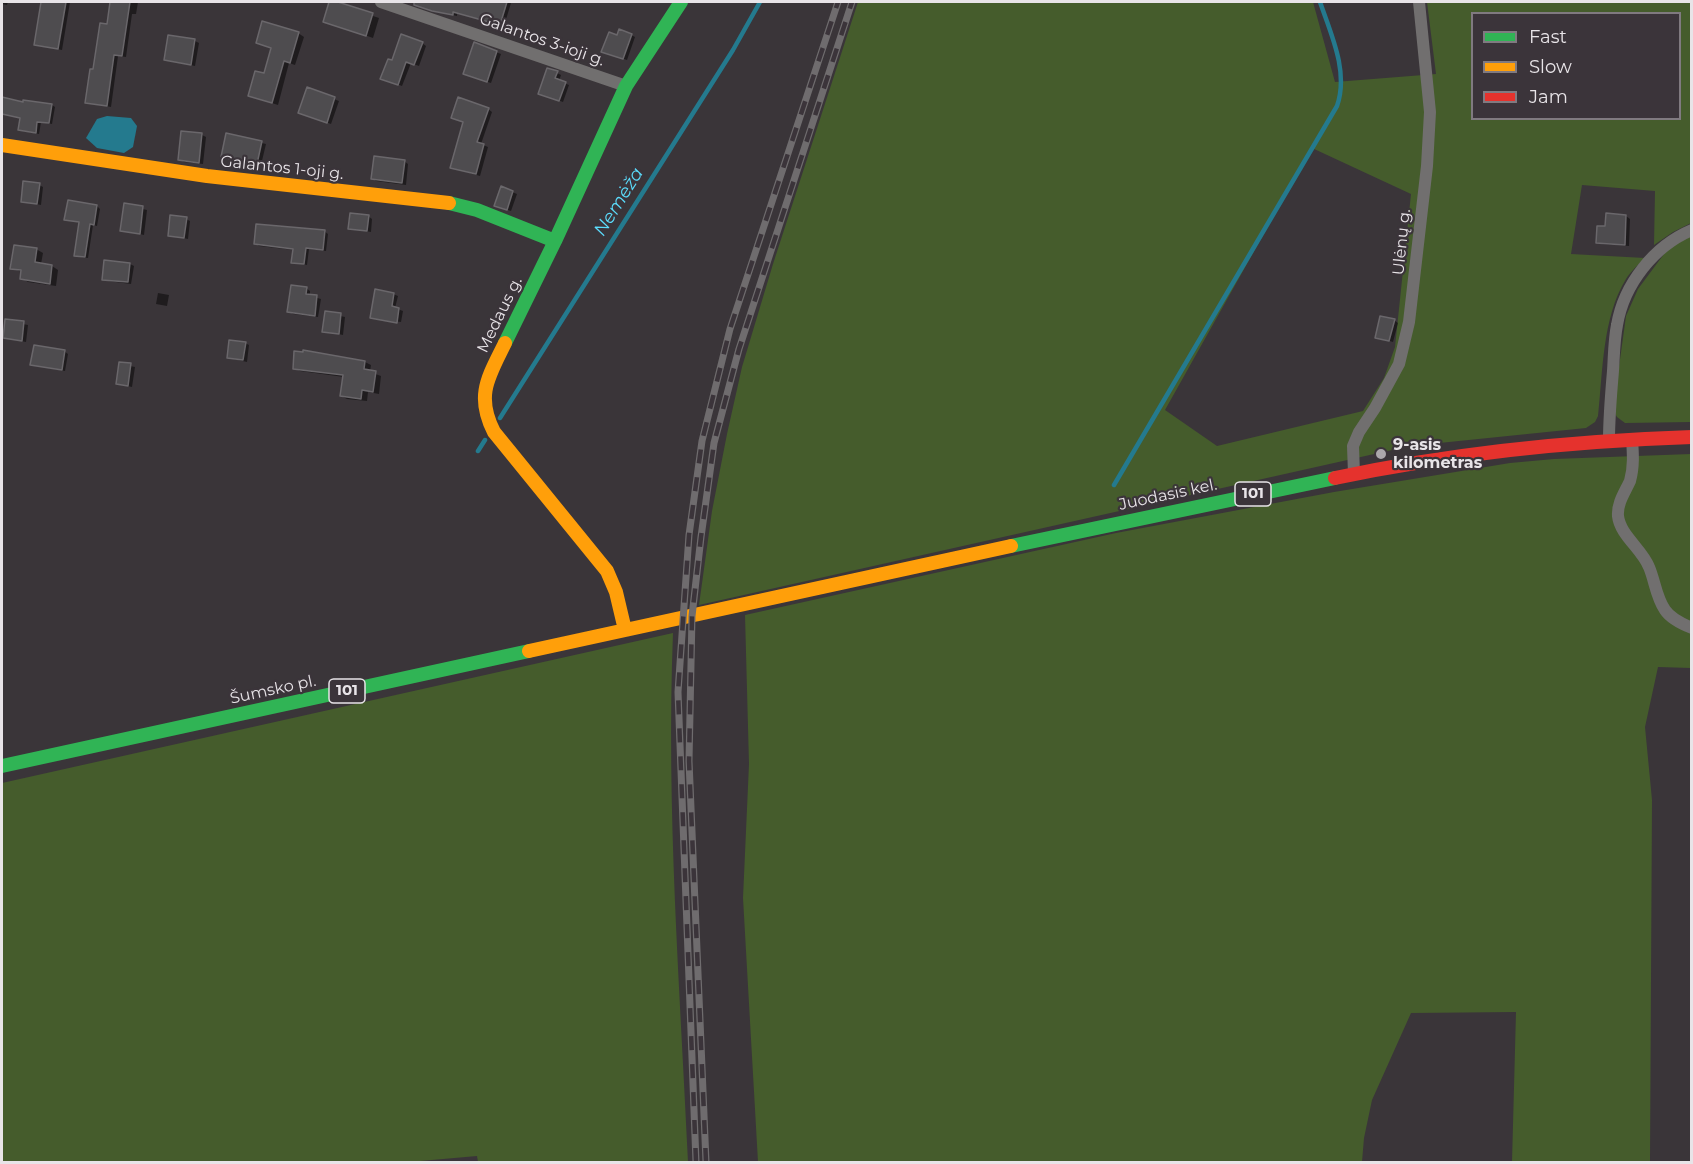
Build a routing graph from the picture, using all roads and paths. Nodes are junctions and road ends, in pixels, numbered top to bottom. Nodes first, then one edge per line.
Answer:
1 (381, 2) edge
2 (681, 2) edge
3 (1419, 2) edge
4 (626, 86) junction
5 (2, 145) edge
6 (1692, 230) edge
7 (555, 241) junction
8 (1692, 437) edge
9 (1609, 440) junction
10 (1632, 440) junction
11 (1354, 474) junction
12 (693, 616) joint
13 (1692, 628) edge
14 (625, 630) junction
15 (2, 766) edge

1 - 4 street, Galantos 3-ioji g.
2 - 4 main road, Medaus g.
3 - 11 street, Ulėnų g.
4 - 7 main road, Medaus g.
5 - 7 main road, Galantos 1-oji g.
6 - 9 street
7 - 14 main road, Medaus g.
8 - 10 main road, Juodasis kel. / 101
9 - 10 main road, Juodasis kel. / 101
9 - 11 main road, Juodasis kel. / 101
10 - 13 street
11 - 12 main road, Juodasis kel. / 101
12 - 14 main road, Šumsko pl. / 101
14 - 15 main road, Šumsko pl. / 101

